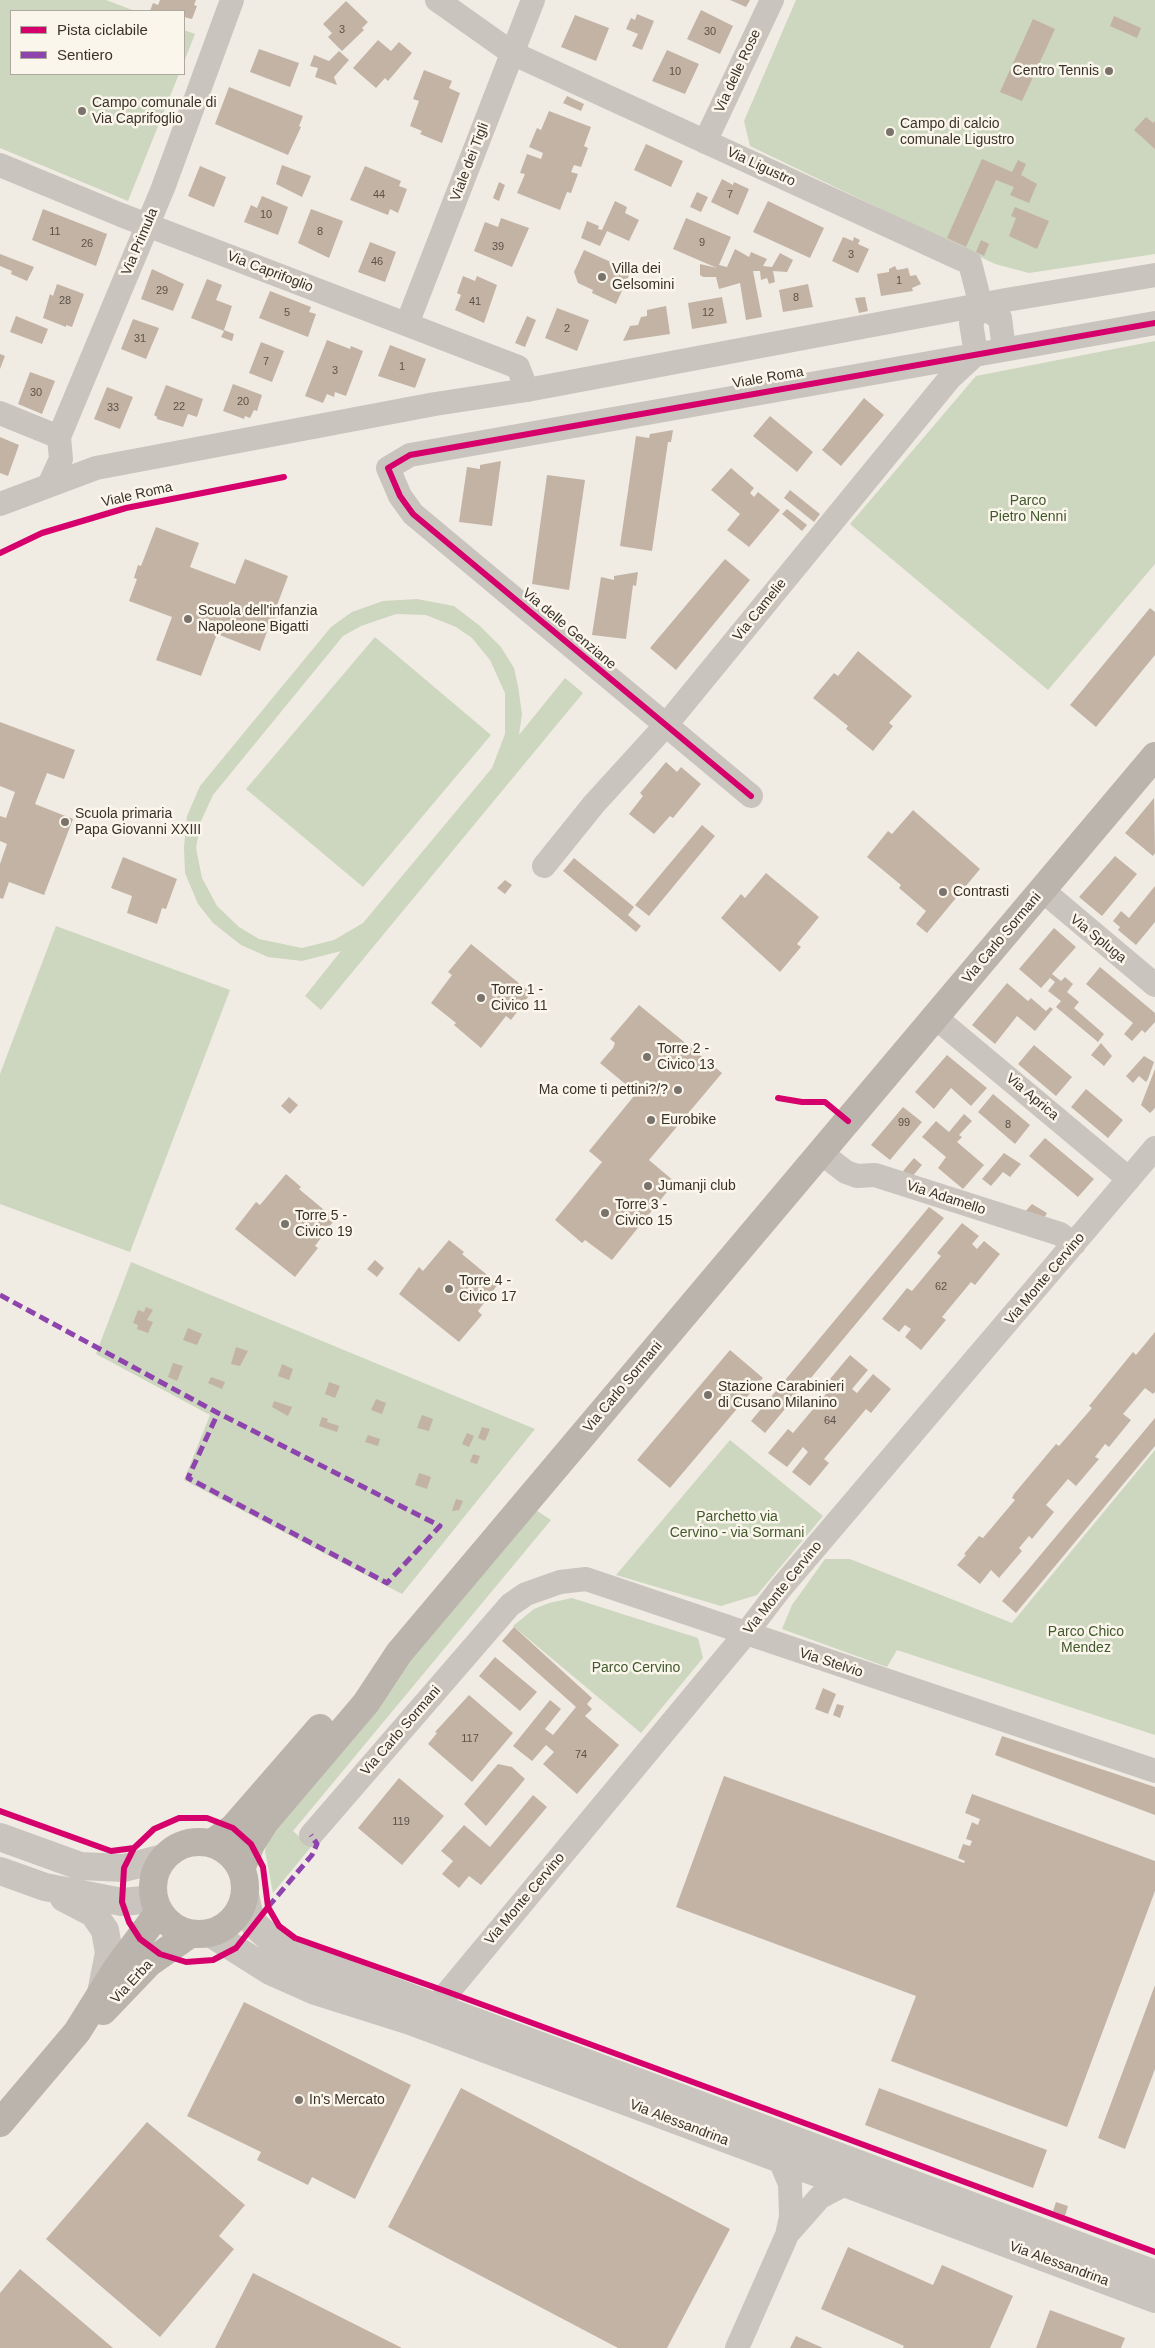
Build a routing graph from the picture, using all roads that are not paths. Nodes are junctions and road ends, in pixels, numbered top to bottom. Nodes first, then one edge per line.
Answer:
1 (232, 0) edge
2 (437, 0) edge
3 (532, 0) edge
4 (772, 0) edge
5 (512, 53) junction
6 (705, 142) junction
7 (0, 166) edge
8 (147, 225) junction
9 (1155, 275) edge
10 (981, 306) junction
11 (1155, 323) edge
12 (407, 324) junction
13 (1004, 349) junction
14 (976, 354) junction
15 (527, 390) junction
16 (0, 413) edge
17 (59, 437) junction
18 (388, 468) joint
19 (50, 483) junction
20 (0, 504) edge
21 (666, 724) junction
22 (1155, 756) edge
23 (751, 796) dead end
24 (544, 866) dead end
25 (1042, 890) junction
26 (1155, 986) edge
27 (935, 1016) junction
28 (1155, 1148) edge
29 (821, 1153) junction
30 (1129, 1179) junction
31 (1074, 1244) junction
32 (510, 1605) joint
33 (747, 1632) junction
34 (399, 1653) junction
35 (1155, 1771) edge
36 (311, 1835) dead end
37 (0, 1837) edge
38 (212, 1843) junction
39 (163, 1858) junction
40 (0, 1871) edge
41 (243, 1882) junction
42 (46, 1887) junction
43 (156, 1905) junction
44 (200, 1933) junction
45 (101, 1993) junction
46 (436, 2007) junction
47 (410, 2021) junction
48 (77, 2032) junction
49 (0, 2123) edge
50 (780, 2160) junction
51 (845, 2184) junction
52 (787, 2235) junction
53 (1155, 2274) edge
54 (1155, 2299) edge
55 (736, 2348) edge

1 - 8 street, Via Primula
2 - 5 street, Via Ligustro
3 - 5 street, Viale dei Tigli
4 - 6 street, Via delle Rose
5 - 6 street, Via Ligustro
5 - 12 street, Viale dei Tigli
6 - 10 street, Via Ligustro
7 - 8 street, Via Caprifoglio
8 - 12 street, Via Caprifoglio
8 - 17 street, Via Primula
9 - 10 street
10 - 13 street
10 - 14 street
10 - 15 street
11 - 13 street, Viale Roma
12 - 15 street, Via Caprifoglio
13 - 14 street, Viale Roma
14 - 18 street, Viale Roma
14 - 21 street, Via Camelie
15 - 19 street
16 - 17 street
17 - 19 street, Via Primula
18 - 21 street, Via delle Genziane
19 - 20 street
21 - 23 street, Via delle Genziane
21 - 24 street, Via Camelie
22 - 25 main road, Via Carlo Sormani
25 - 26 street, Via Spluga
25 - 27 main road, Via Carlo Sormani
27 - 29 main road, Via Carlo Sormani
27 - 30 street, Via Aprica
28 - 30 street, Via Monte Cervino
29 - 31 street, Via Adamello
29 - 34 main road, Via Carlo Sormani
30 - 31 street, Via Monte Cervino
31 - 33 street, Via Monte Cervino
32 - 33 street, Via Stelvio
32 - 36 street, Via Carlo Sormani
33 - 35 street, Via Stelvio
33 - 46 street, Via Monte Cervino
34 - 38 main road, Via Carlo Sormani
34 - 41 main road, Via Carlo Sormani
37 - 39 street
38 - 39 main road
38 - 41 main road
39 - 43 main road
40 - 42 street
41 - 44 main road
41 - 46 street, Via Alessandrina
42 - 43 street
42 - 45 street
43 - 44 main road
43 - 45 main road, Via Erba
44 - 47 street, Via Alessandrina
44 - 48 main road, Via Erba
45 - 48 main road, Via Erba
46 - 47 street, Via Monte Cervino
46 - 53 street, Via Alessandrina
47 - 50 street, Via Alessandrina
48 - 49 main road, Via Erba
50 - 51 street, Via Alessandrina
50 - 52 street
51 - 52 street
51 - 54 street, Via Alessandrina
52 - 55 street

